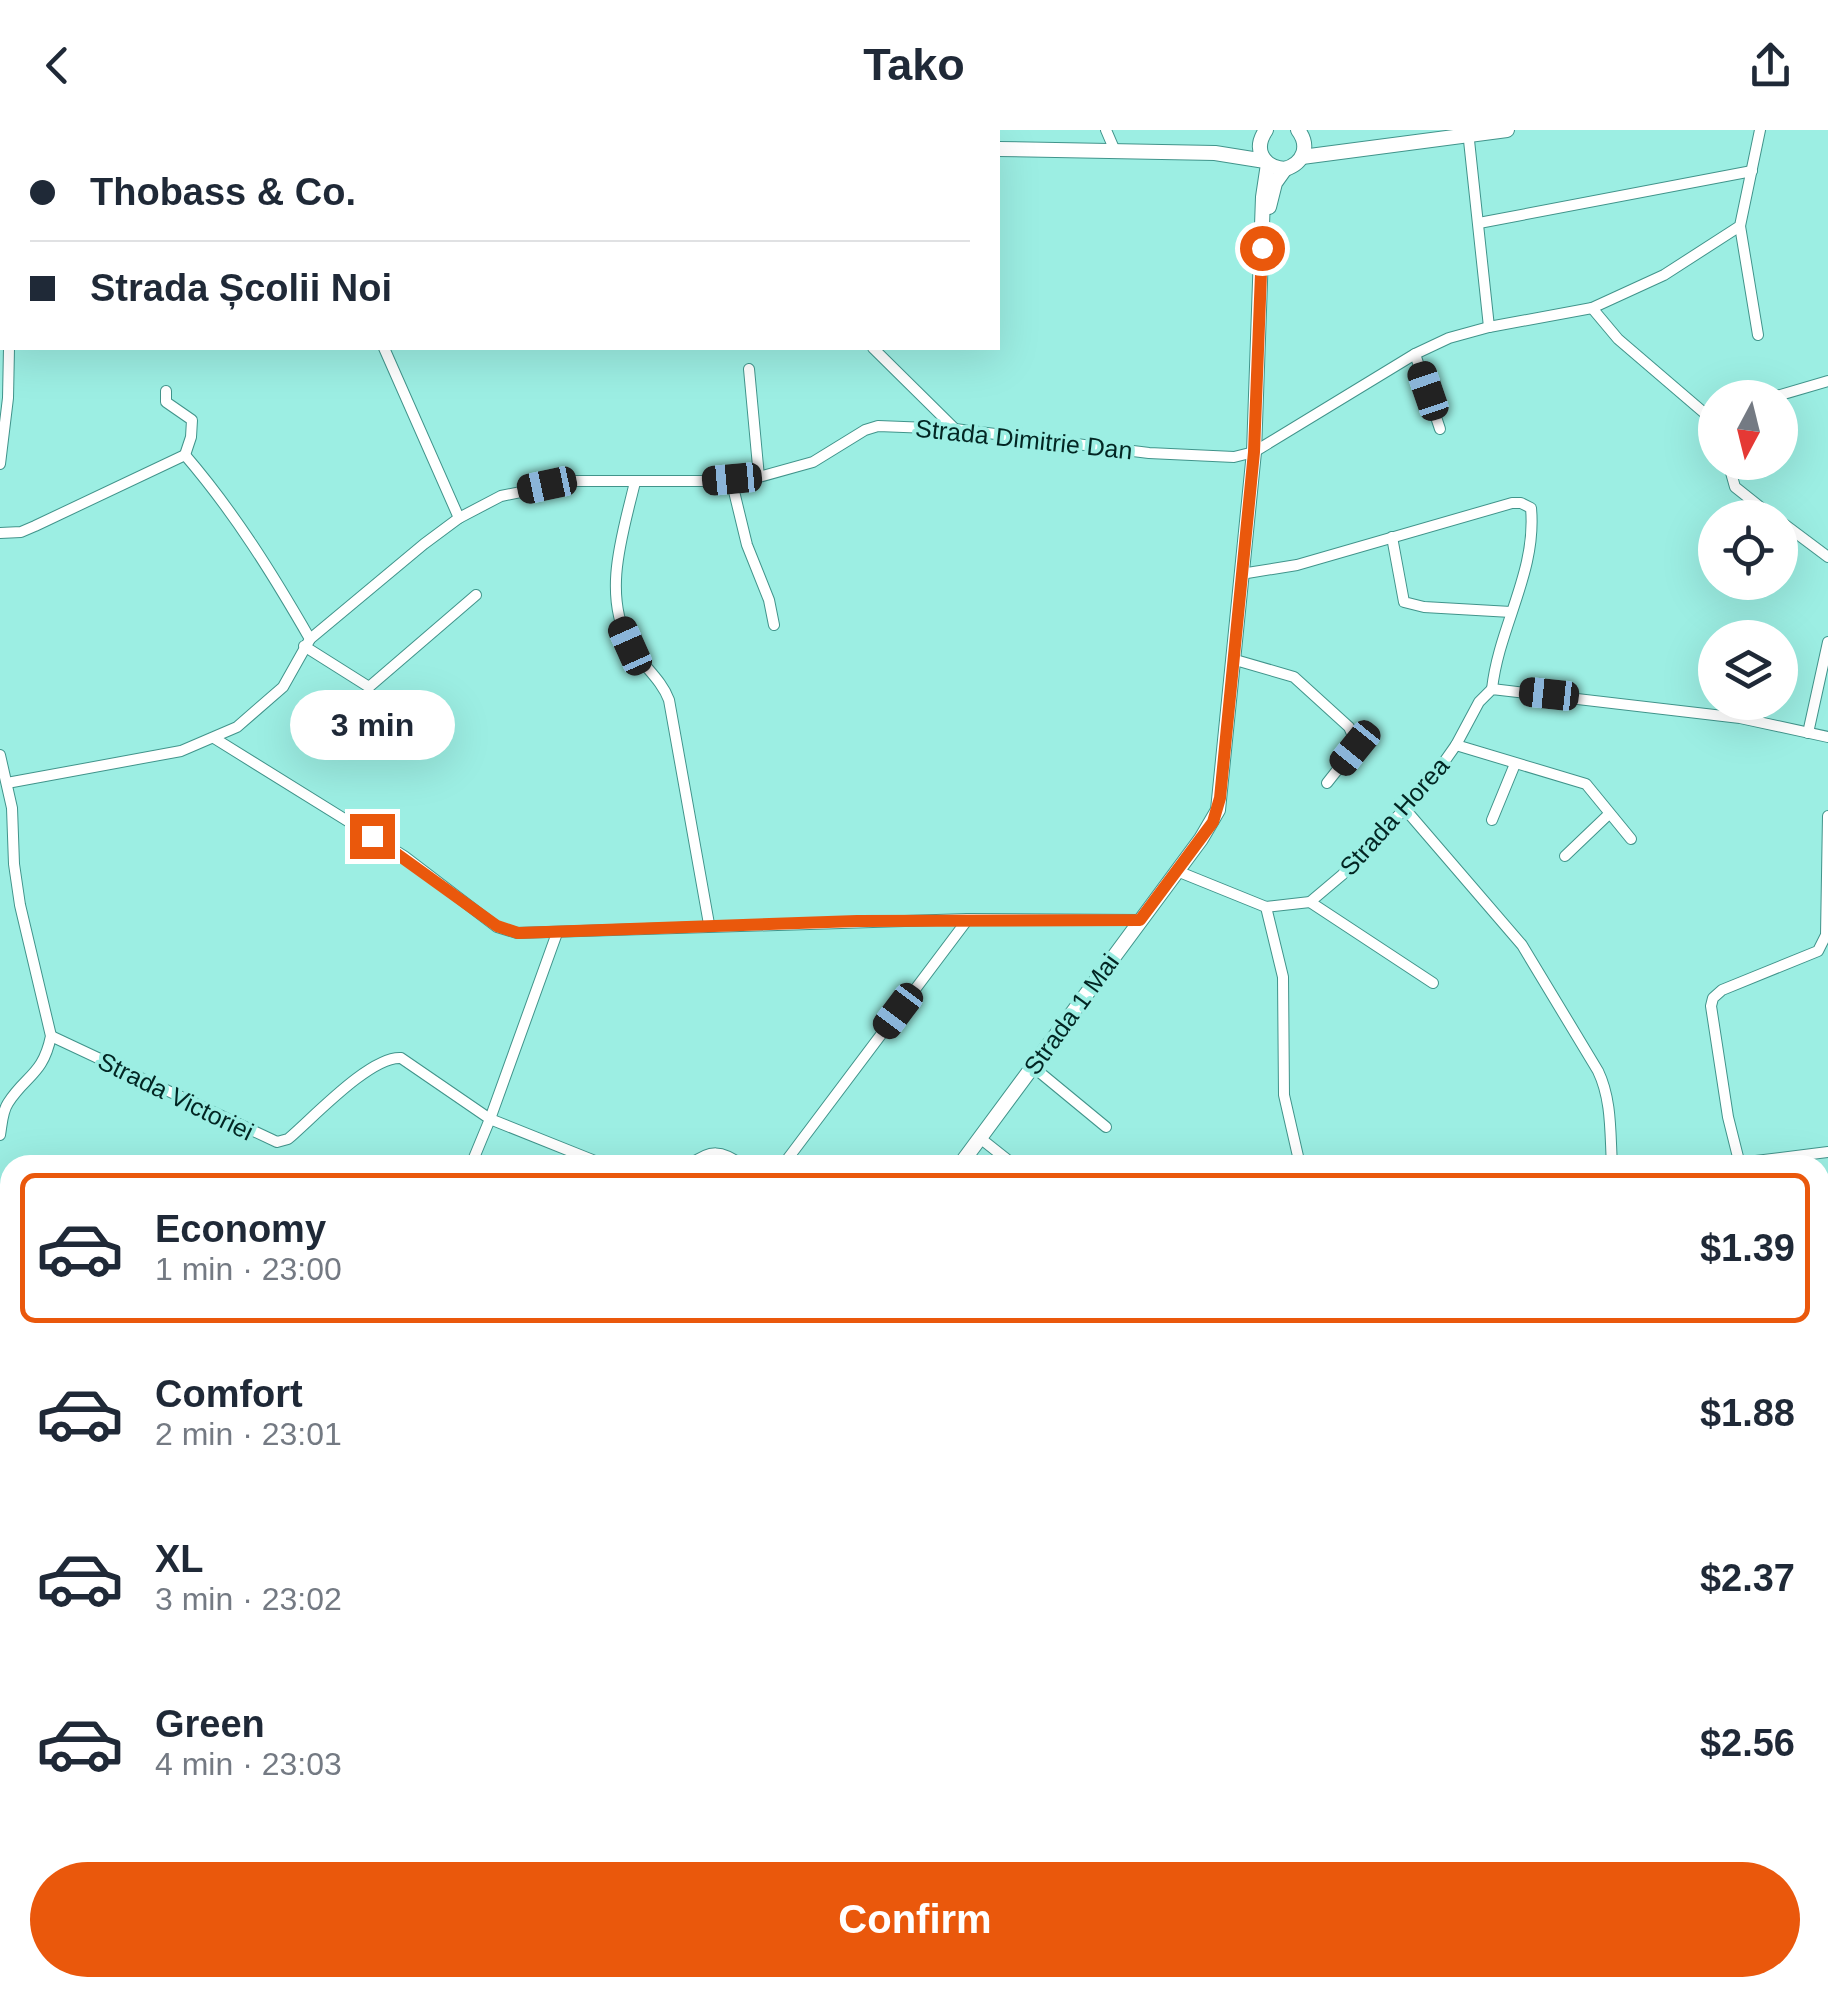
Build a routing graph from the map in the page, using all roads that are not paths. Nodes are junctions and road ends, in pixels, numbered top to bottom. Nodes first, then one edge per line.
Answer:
1 (1106, 130) edge
2 (1506, 130) edge
3 (1760, 130) edge
4 (1468, 133) edge
5 (1262, 134) edge
6 (1301, 134) edge
7 (1000, 150) edge
8 (1115, 150) junction
9 (1345, 150) junction
10 (1215, 153) junction
11 (1302, 157) junction
12 (1266, 163) junction
13 (1285, 169) junction
14 (1752, 171) junction
15 (1264, 216) junction
16 (1479, 223) junction
17 (1740, 226) junction
18 (1592, 308) junction
19 (1489, 327) junction
20 (1758, 335) dead end
21 (9, 350) edge
22 (385, 350) edge
23 (875, 350) edge
24 (1415, 354) junction
25 (749, 369) dead end
26 (1828, 381) edge
27 (1798, 390) edge
28 (166, 391) dead end
29 (1698, 405) edge
30 (955, 428) junction
31 (1440, 428) dead end
32 (1254, 452) junction
33 (184, 455) junction
34 (0, 464) edge
35 (759, 477) junction
36 (732, 479) junction
37 (1733, 480) edge
38 (635, 482) junction
39 (1752, 500) edge
40 (459, 518) junction
41 (0, 534) edge
42 (1798, 535) edge
43 (1392, 538) junction
44 (1828, 557) edge
45 (1240, 574) junction
46 (476, 596) dead end
47 (1511, 612) junction
48 (774, 626) dead end
49 (307, 642) junction
50 (1828, 642) edge
51 (1232, 660) junction
52 (1492, 688) junction
53 (1808, 732) junction
54 (1828, 737) edge
55 (214, 738) junction
56 (1456, 745) junction
57 (0, 756) edge
58 (1515, 764) junction
59 (6, 783) junction
60 (1327, 783) dead end
61 (1405, 809) junction
62 (1608, 814) junction
63 (1828, 816) edge
64 (1492, 820) dead end
65 (1632, 839) dead end
66 (1566, 856) dead end
67 (0, 864) edge
68 (14, 864) junction
69 (1176, 871) junction
70 (1310, 902) junction
71 (1266, 907) junction
72 (968, 919) junction
73 (1140, 920) junction
74 (709, 924) junction
75 (557, 933) junction
76 (1432, 983) dead end
77 (52, 1036) junction
78 (1032, 1066) junction
79 (490, 1120) junction
80 (1106, 1127) dead end
81 (0, 1134) edge
82 (980, 1138) junction
83 (475, 1155) edge
84 (579, 1155) edge
85 (791, 1155) edge
86 (967, 1155) edge
87 (1001, 1155) edge
88 (1298, 1155) edge
89 (1611, 1155) edge
90 (1737, 1155) edge

1 - 8 street
2 - 4 main road
3 - 14 street
4 - 9 main road
4 - 16 street
5 - 10 main road
5 - 12 main road, Strada 1 Mai
6 - 9 main road
6 - 11 main road
7 - 8 main road
8 - 10 main road
9 - 11 main road
10 - 12 main road
11 - 13 main road
12 - 13 main road
12 - 15 main road, Strada 1 Mai
13 - 15 main road, Strada 1 Mai
14 - 16 street
14 - 17 street
15 - 32 main road, Strada 1 Mai
16 - 19 street
17 - 18 street
17 - 20 street
18 - 19 street
18 - 29 street
19 - 24 street
21 - 34 street
22 - 40 street
23 - 30 street
24 - 31 street
24 - 32 street
25 - 35 street
26 - 27 street
28 - 33 street
30 - 32 street, Strada Dimitrie Dan
30 - 35 street, Strada Dimitrie Dan
32 - 45 main road, Strada 1 Mai
33 - 41 street
33 - 49 street
35 - 36 street, Strada Dimitrie Dan
36 - 38 street, Strada Dimitrie Dan
36 - 48 street
37 - 39 street
38 - 40 street, Strada Dimitrie Dan
38 - 74 street
40 - 49 street, Strada Dimitrie Dan
42 - 44 street
43 - 45 street
43 - 47 street
43 - 47 street
45 - 51 main road, Strada 1 Mai
46 - 49 street
47 - 52 street
49 - 55 street, Strada Dimitrie Dan
50 - 53 street
51 - 60 street
51 - 69 main road, Strada 1 Mai
52 - 53 street
52 - 56 street, Strada Horea
53 - 54 street
55 - 59 street, Strada Dimitrie Dan
55 - 75 street
56 - 58 street
56 - 61 street, Strada Horea
57 - 59 street
58 - 62 street
58 - 64 street
59 - 68 street
61 - 70 street, Strada Horea
61 - 89 street
62 - 65 street
62 - 66 street
63 - 90 street
67 - 68 street
68 - 77 street
69 - 71 street
69 - 73 main road, Strada 1 Mai
70 - 71 street
70 - 76 street
71 - 88 street
72 - 73 street
72 - 74 street
72 - 85 street
73 - 78 main road, Strada 1 Mai
74 - 75 street
75 - 79 street
77 - 79 street, Strada Victoriei
77 - 81 street
78 - 80 street
78 - 82 main road, Strada 1 Mai
79 - 83 street
79 - 84 street, Strada Victoriei
82 - 86 main road, Strada 1 Mai
82 - 87 street

